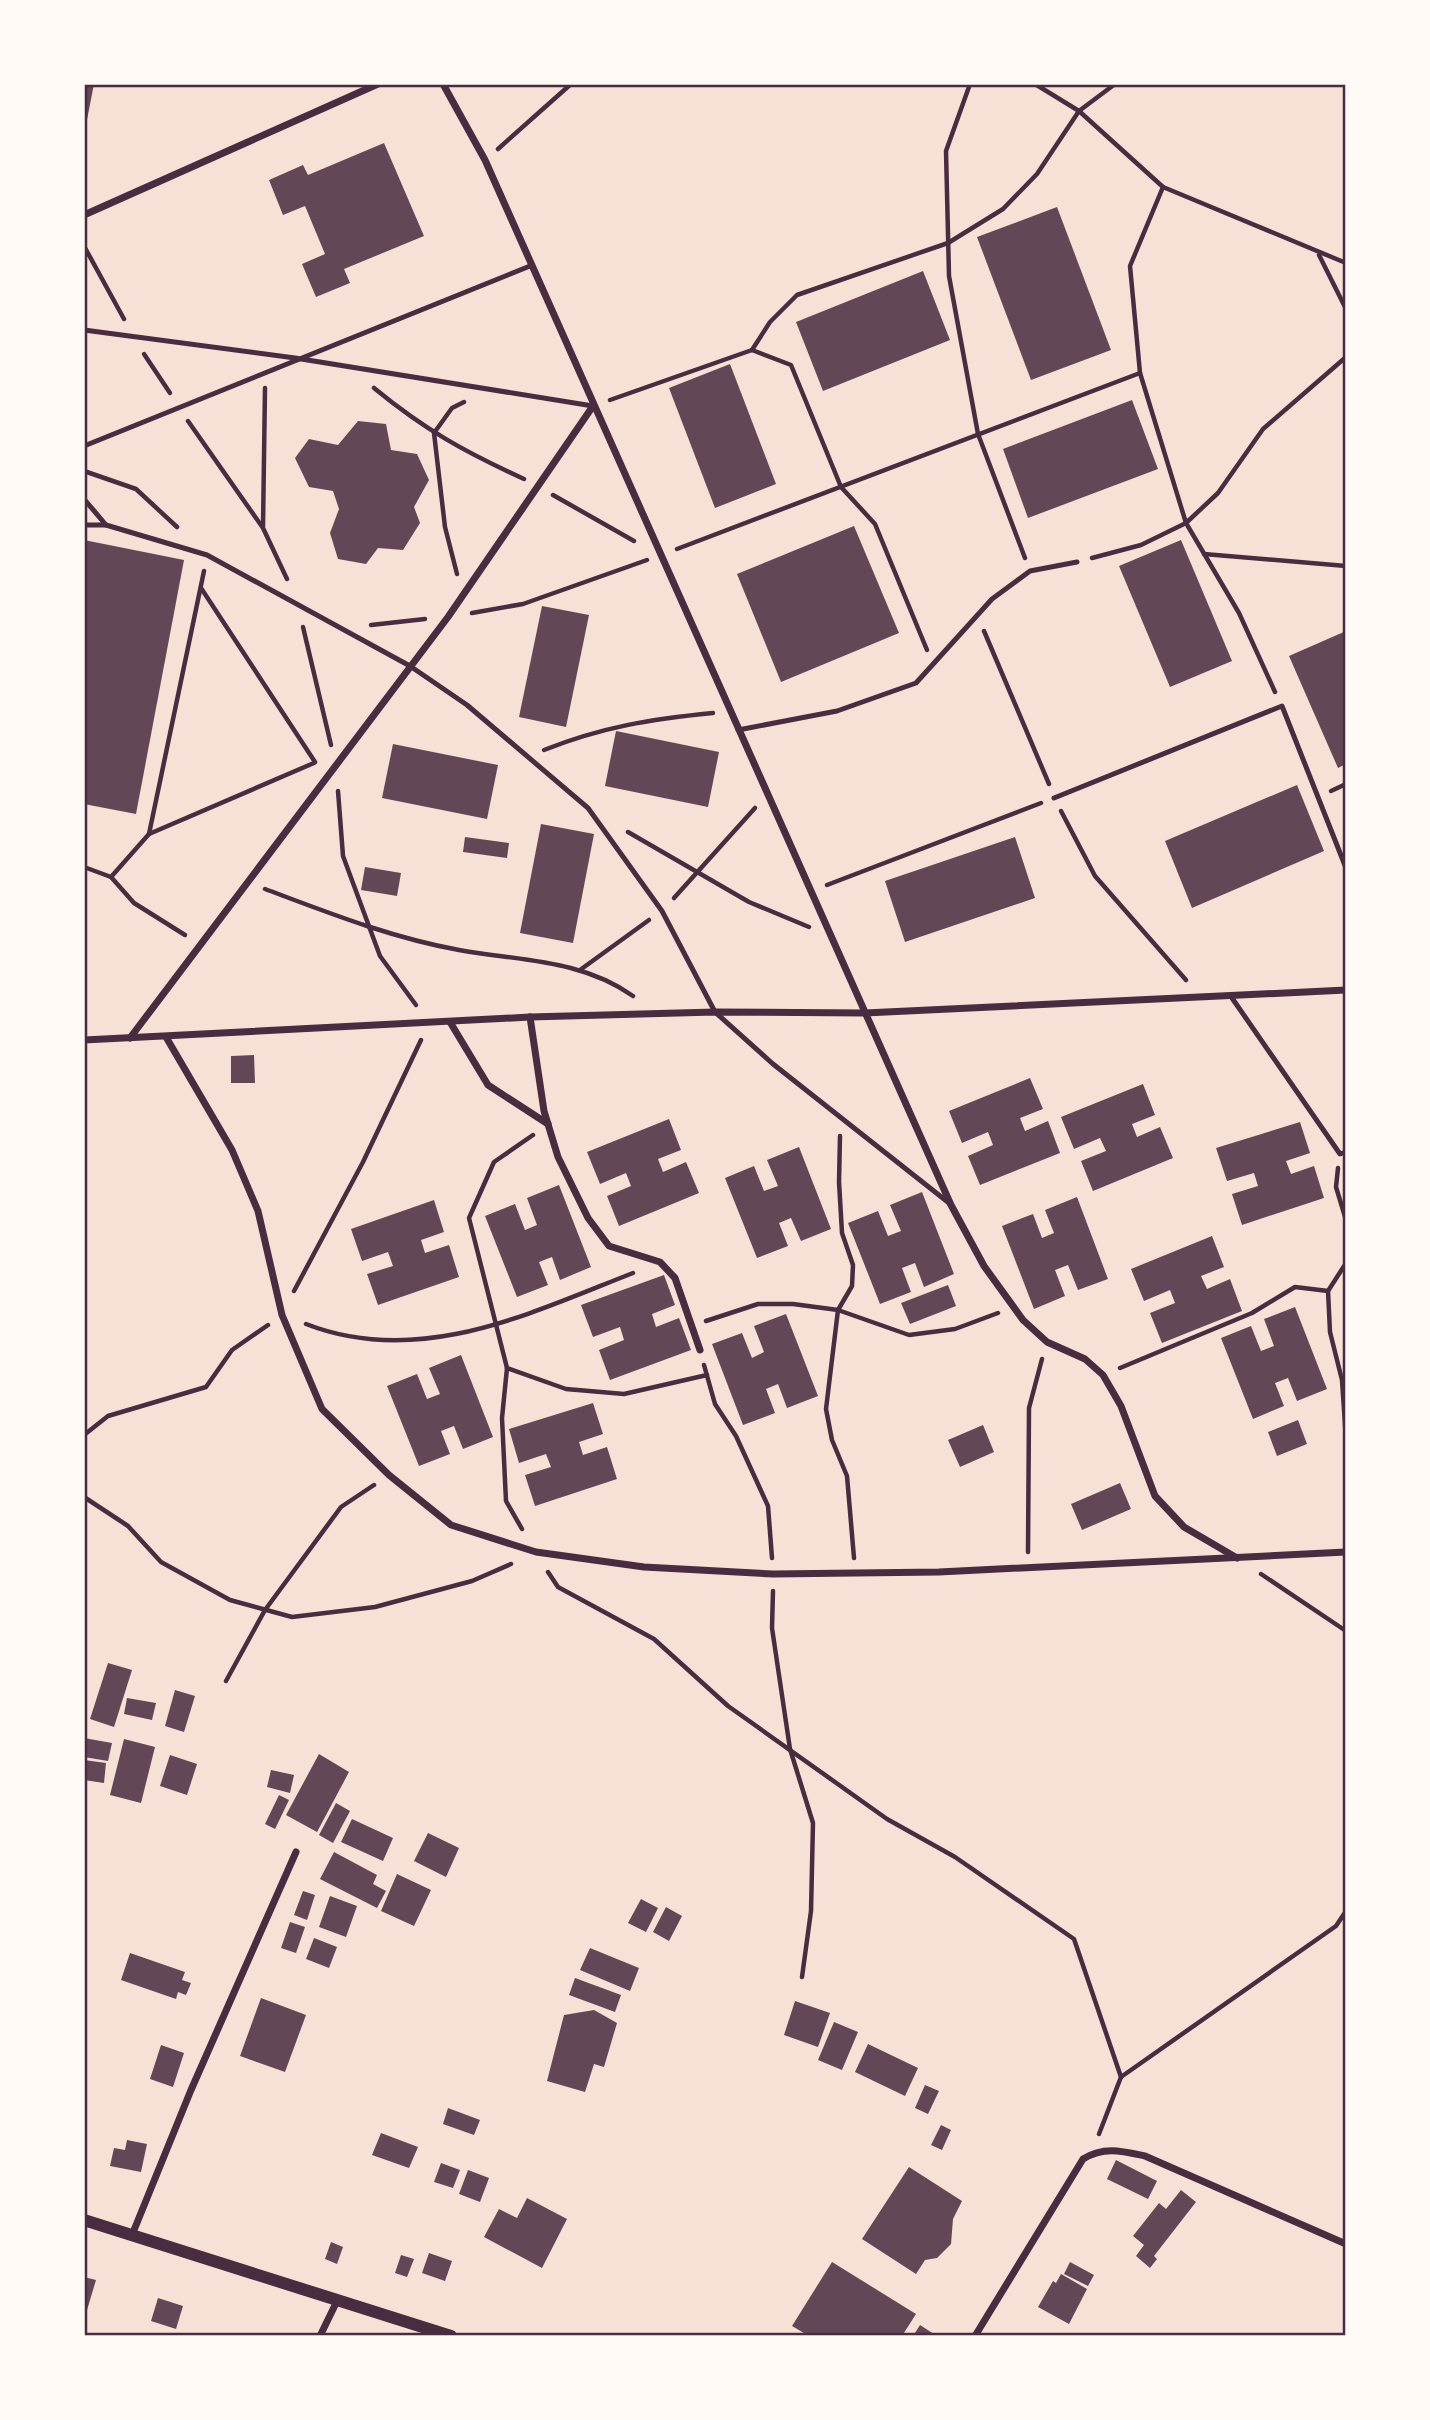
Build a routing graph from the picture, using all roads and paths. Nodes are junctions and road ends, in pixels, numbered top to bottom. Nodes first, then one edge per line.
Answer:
1 (378, 84) edge
2 (443, 84) edge
3 (571, 84) edge
4 (970, 84) edge
5 (1035, 84) edge
6 (1115, 84) edge
7 (1079, 111) junction
8 (485, 160) junction
9 (1163, 187) junction
10 (84, 215) edge
11 (948, 243) junction
12 (84, 246) edge
13 (1319, 254) junction
14 (1346, 263) edge
15 (530, 266) junction
16 (1346, 309) edge
17 (84, 330) edge
18 (133, 336) junction
19 (752, 350) junction
20 (1346, 357) edge
21 (295, 358) junction
22 (265, 371) junction
23 (1140, 373) junction
24 (490, 391) junction
25 (593, 406) junction
26 (178, 407) junction
27 (978, 434) junction
28 (84, 446) edge
29 (84, 471) edge
30 (841, 487) junction
31 (84, 499) edge
32 (1186, 523) junction
33 (84, 525) edge
34 (106, 525) junction
35 (263, 527) junction
36 (1204, 554) junction
37 (208, 555) junction
38 (660, 555) junction
39 (1077, 562) joint
40 (1346, 566) edge
41 (1030, 571) junction
42 (201, 588) junction
43 (463, 595) junction
44 (298, 603) junction
45 (977, 614) junction
46 (932, 663) junction
47 (410, 666) junction
48 (1282, 706) junction
49 (730, 711) junction
50 (738, 730) junction
51 (527, 757) junction
52 (315, 762) junction
53 (335, 766) junction
54 (767, 795) junction
55 (1055, 798) junction
56 (621, 827) dead end
57 (149, 834) junction
58 (84, 867) edge
59 (1346, 868) edge
60 (697, 872) junction
61 (111, 877) junction
62 (248, 883) junction
63 (810, 891) junction
64 (662, 911) junction
65 (370, 929) junction
66 (831, 937) junction
67 (201, 945) junction
68 (580, 970) junction
69 (1346, 990) edge
70 (1232, 998) junction
71 (1203, 999) junction
72 (715, 1012) junction
73 (865, 1013) junction
74 (658, 1014) junction
75 (530, 1017) junction
76 (450, 1022) junction
77 (429, 1023) junction
78 (166, 1037) junction
79 (130, 1038) junction
80 (84, 1040) edge
81 (841, 1117) junction
82 (548, 1124) junction
83 (1343, 1153) edge
84 (951, 1205) junction
85 (1346, 1220) edge
86 (660, 1262) junction
87 (1346, 1263) edge
88 (1328, 1291) junction
89 (1016, 1309) junction
90 (838, 1310) junction
91 (282, 1315) junction
92 (691, 1325) junction
93 (496, 1326) junction
94 (1047, 1342) junction
95 (700, 1350) joint
96 (507, 1368) junction
97 (707, 1375) junction
98 (1103, 1375) junction
99 (84, 1435) edge
100 (1346, 1439) edge
101 (389, 1475) junction
102 (84, 1497) edge
103 (536, 1552) junction
104 (1346, 1552) edge
105 (1237, 1558) junction
106 (1027, 1568) junction
107 (856, 1573) junction
108 (773, 1574) junction
109 (265, 1609) junction
110 (1346, 1631) edge
111 (226, 1681) dead end
112 (790, 1749) junction
113 (296, 1852) dead end
114 (1346, 1911) edge
115 (802, 1977) dead end
116 (1121, 2077) junction
117 (1095, 2152) junction
118 (84, 2220) edge
119 (132, 2235) junction
120 (1346, 2244) edge
121 (338, 2298) junction
122 (320, 2336) edge
123 (452, 2336) edge
124 (975, 2336) edge

1 - 10 street
2 - 8 street
3 - 8 path
4 - 11 path
5 - 7 path
6 - 7 path
7 - 9 path
7 - 11 path
8 - 15 street
9 - 13 path
9 - 23 path
11 - 19 path
11 - 27 path
12 - 18 path
13 - 14 path
13 - 16 path
15 - 21 lane
15 - 25 street
17 - 18 lane
18 - 21 lane
18 - 26 path
19 - 25 path
19 - 30 path
20 - 32 path
21 - 22 lane
21 - 24 lane
22 - 26 lane
22 - 35 path
23 - 27 path
23 - 32 path
24 - 25 lane
24 - 43 path
25 - 38 street
25 - 43 street
26 - 28 lane
26 - 35 path
27 - 30 path
27 - 41 path
29 - 37 path
30 - 38 path
30 - 46 path
31 - 34 lane
32 - 36 path
32 - 39 path
33 - 34 lane
34 - 37 lane
35 - 44 path
36 - 40 path
36 - 48 path
37 - 42 path
37 - 44 lane
38 - 49 street
39 - 41 lane
41 - 45 lane
42 - 52 path
42 - 57 path
43 - 47 street
44 - 47 lane
44 - 53 path
45 - 46 lane
45 - 55 path
46 - 50 lane
47 - 51 lane
47 - 53 street
48 - 55 lane
48 - 59 lane
49 - 50 street
49 - 51 path
50 - 54 street
51 - 64 lane
52 - 53 path
52 - 57 path
53 - 62 street
53 - 65 path
54 - 60 path
54 - 63 street
55 - 63 path
55 - 71 path
56 - 60 path
57 - 61 path
58 - 61 path
60 - 64 path
60 - 66 path
61 - 67 path
62 - 65 path
62 - 67 street
63 - 66 street
64 - 68 path
64 - 72 lane
65 - 68 path
65 - 77 path
66 - 73 street
67 - 79 street
68 - 74 path
69 - 70 street
70 - 71 street
70 - 83 lane
71 - 73 street
72 - 73 street
72 - 74 street
72 - 81 lane
73 - 84 street
74 - 75 street
75 - 76 street
75 - 82 street
76 - 77 street
76 - 82 street
77 - 78 street
77 - 91 path
78 - 79 street
78 - 91 street
79 - 80 street
81 - 84 lane
81 - 90 path
82 - 86 street
82 - 93 path
83 - 85 path
84 - 89 street
86 - 92 street
86 - 93 path
87 - 88 path
88 - 98 path
88 - 100 path
89 - 90 path
89 - 94 street
90 - 92 path
90 - 107 path
91 - 93 path
91 - 99 path
91 - 101 street
92 - 95 street
93 - 96 path
94 - 98 street
94 - 106 path
95 - 97 path
96 - 97 path
96 - 103 path
97 - 108 path
98 - 105 street
101 - 103 street
101 - 109 path
102 - 109 path
103 - 108 street
103 - 109 path
103 - 112 path
104 - 105 street
105 - 106 street
105 - 110 path
106 - 107 street
107 - 108 street
108 - 112 path
109 - 111 path
112 - 115 path
112 - 116 path
113 - 119 street
114 - 116 path
116 - 117 path
117 - 120 street
117 - 124 street
118 - 119 street
119 - 121 street
121 - 122 street
121 - 123 street

